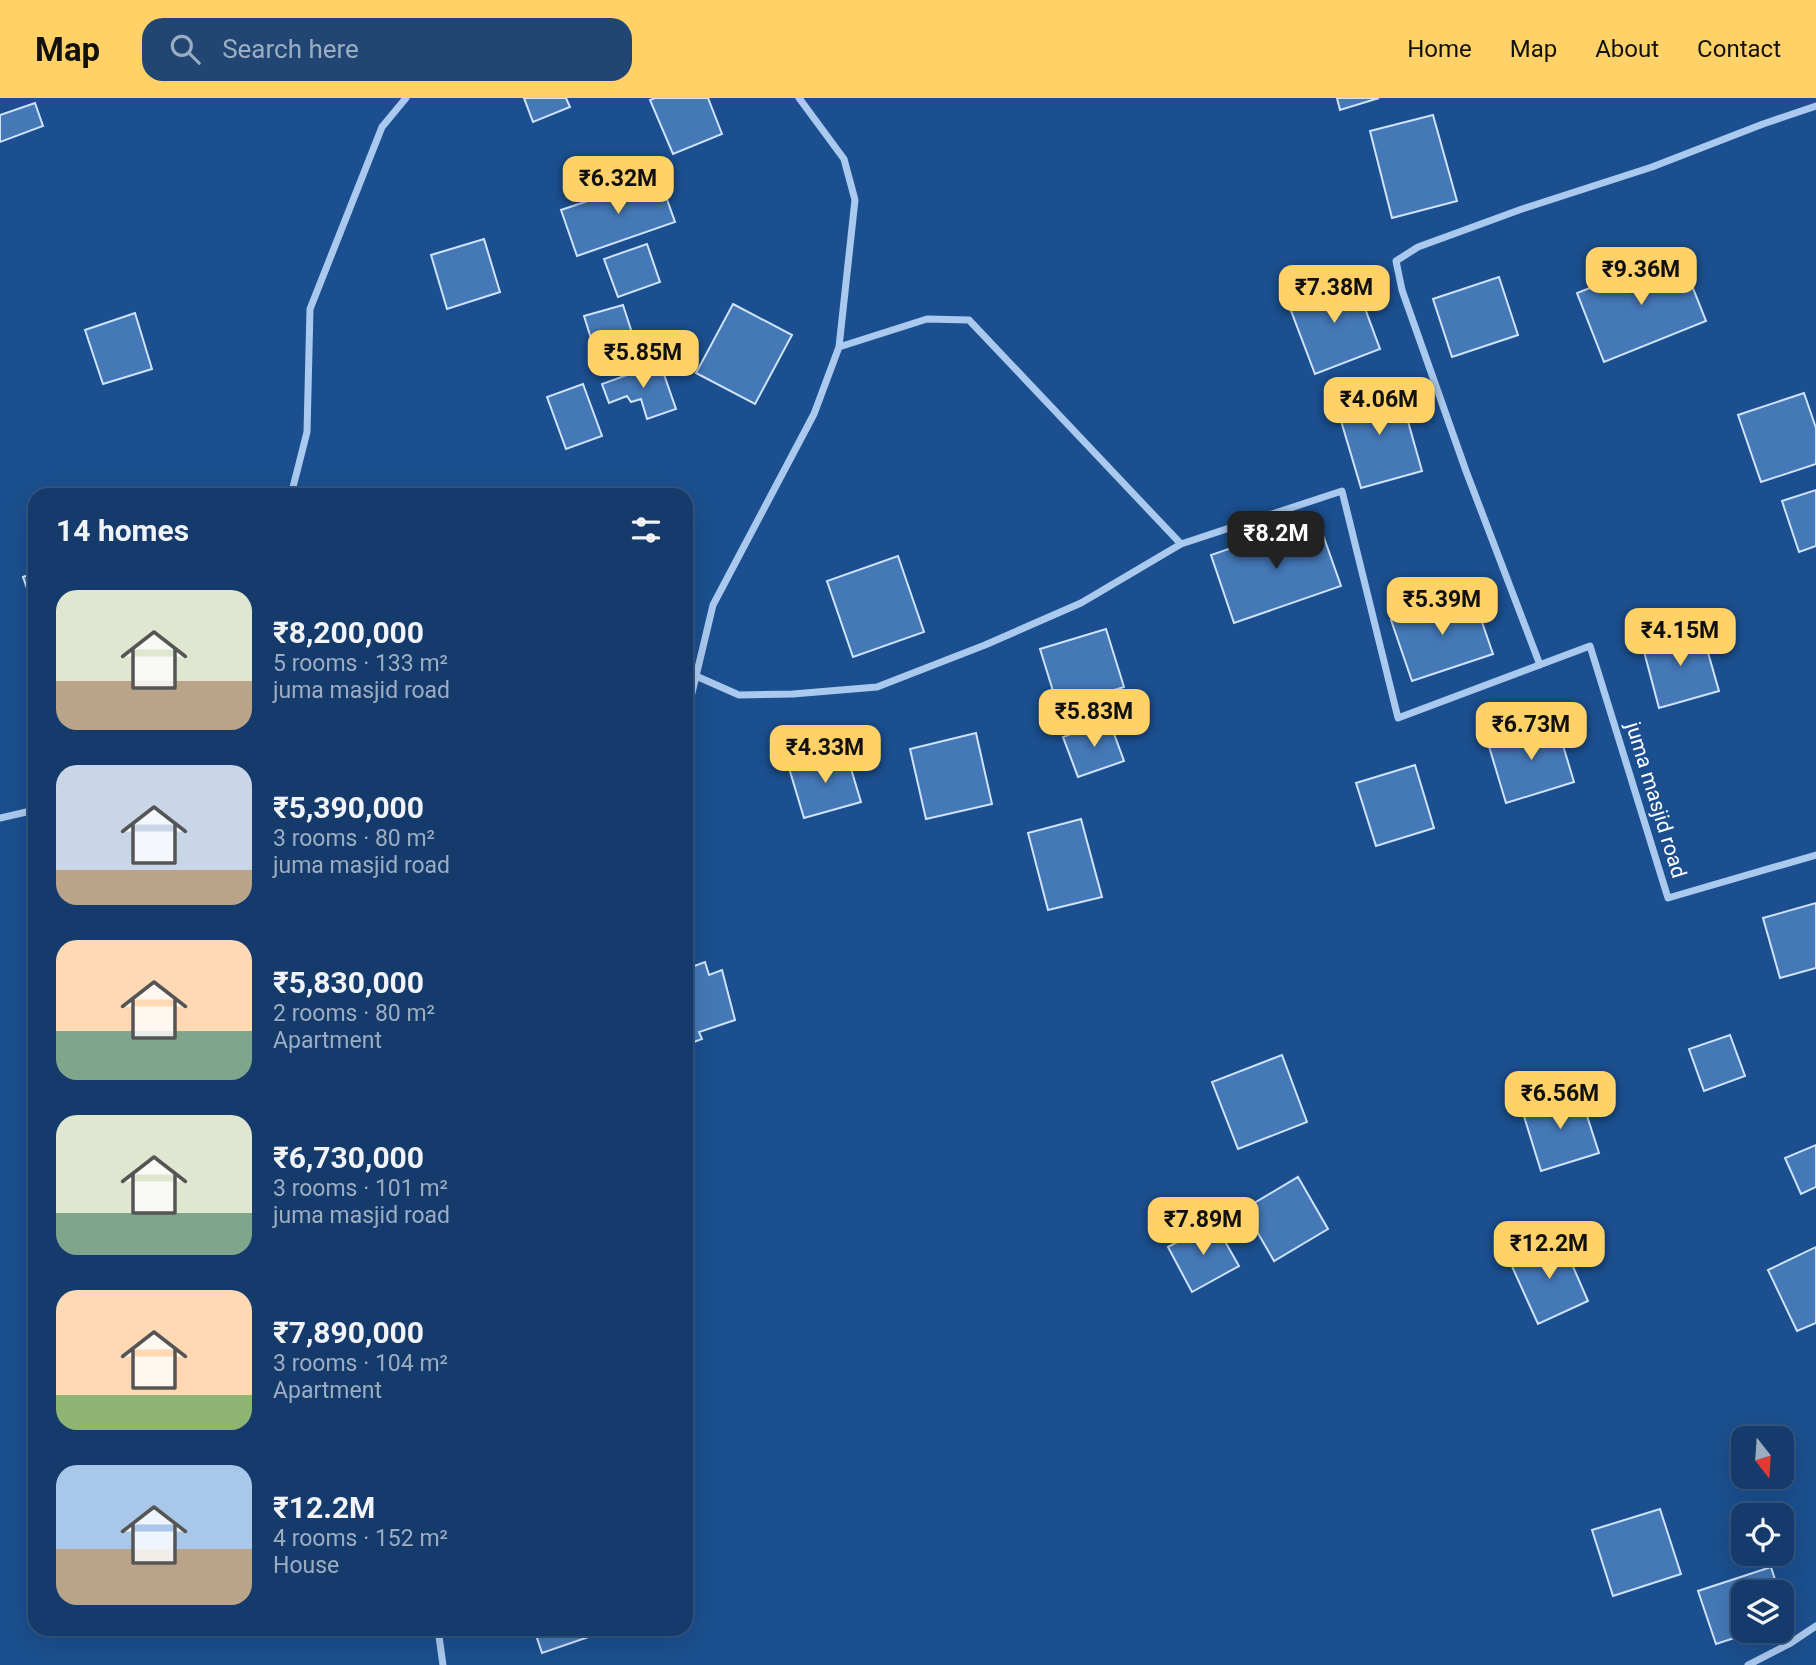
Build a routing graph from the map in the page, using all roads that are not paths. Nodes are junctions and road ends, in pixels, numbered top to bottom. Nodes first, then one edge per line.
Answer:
1 (406, 98) edge
2 (799, 98) edge
3 (1816, 106) edge
4 (839, 347) junction
5 (293, 488) edge
6 (1181, 544) junction
7 (1540, 665) junction
8 (696, 676) junction
9 (693, 689) edge
10 (28, 812) edge
11 (0, 818) edge
12 (1816, 855) edge
13 (1816, 1626) edge
14 (439, 1636) edge
15 (443, 1665) edge
16 (1748, 1665) edge

1 - 5 street
2 - 4 street
3 - 7 street
4 - 6 street
4 - 8 street
6 - 7 street
6 - 8 street
7 - 12 street, juma masjid road
8 - 9 street
10 - 11 street
13 - 16 street
14 - 15 street

